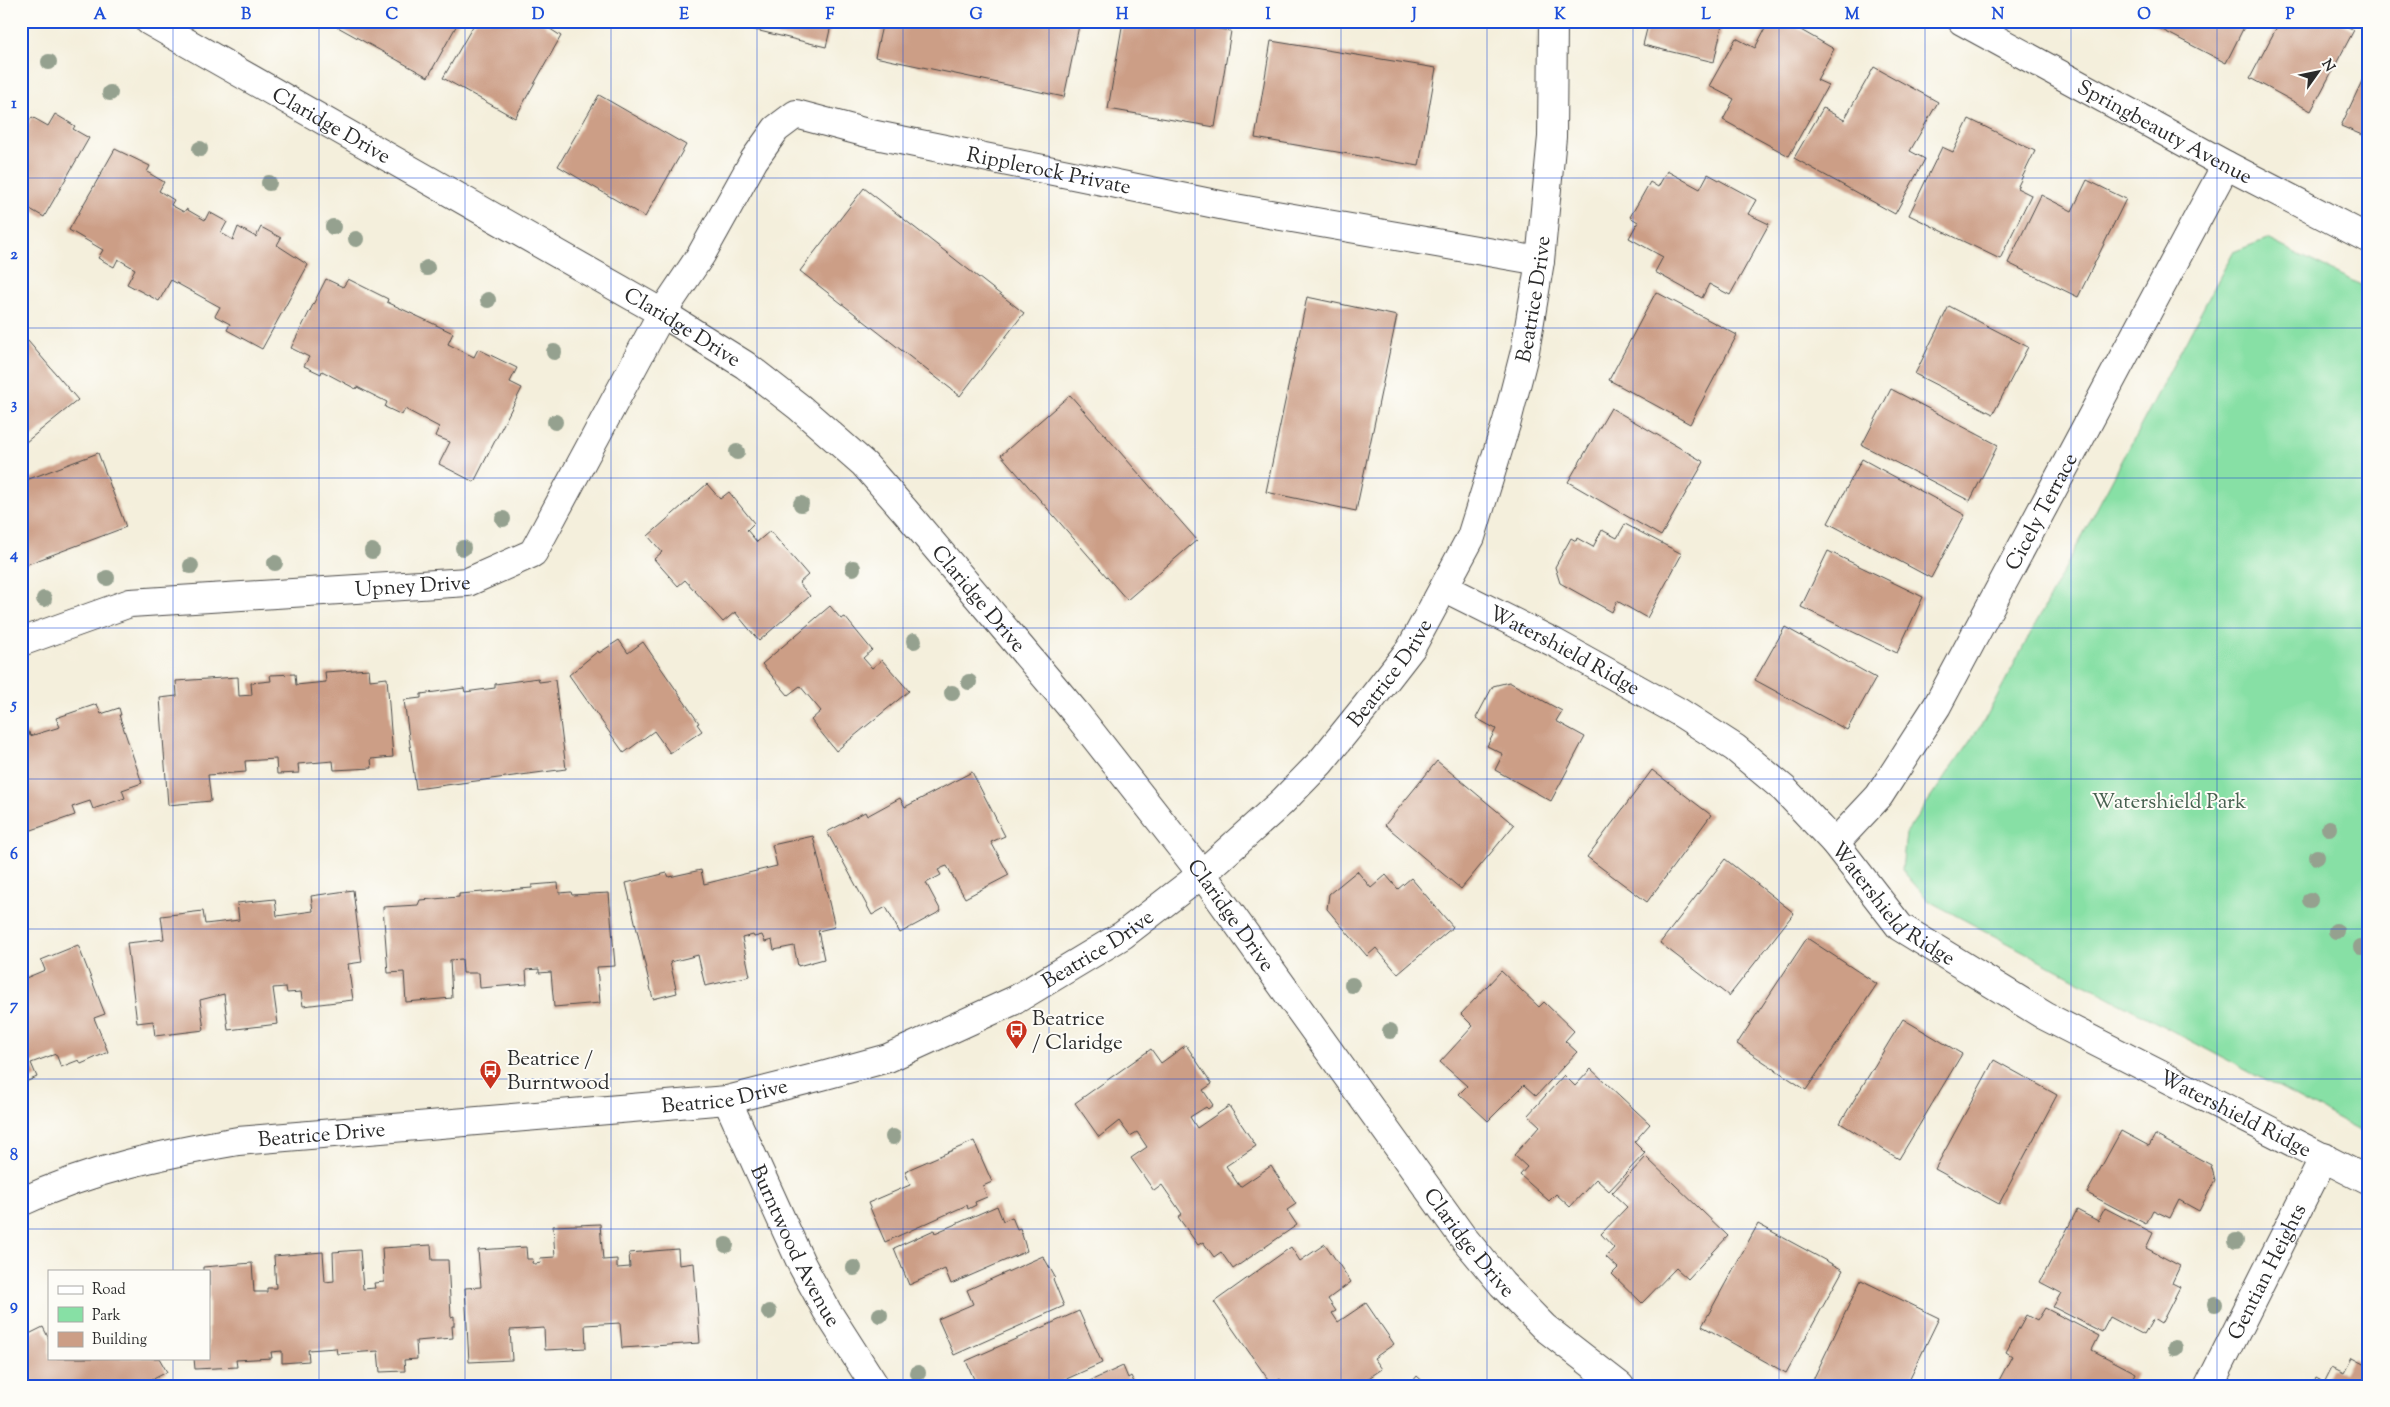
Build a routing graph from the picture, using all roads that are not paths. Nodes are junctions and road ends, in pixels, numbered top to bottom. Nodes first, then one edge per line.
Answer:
1 (149, 21) edge
2 (1553, 21) edge
3 (1968, 23) edge
4 (2226, 165) junction
5 (2369, 239) edge
6 (1540, 260) junction
7 (662, 314) junction
8 (1445, 588) junction
9 (21, 642) edge
10 (1835, 843) junction
11 (1202, 874) junction
12 (727, 1100) junction
13 (2324, 1158) junction
14 (2369, 1181) edge
15 (21, 1202) edge
16 (874, 1386) edge
17 (1620, 1386) edge
18 (2209, 1386) edge

1 - 7 street, Claridge Drive
2 - 6 street, Beatrice Drive
3 - 4 street, Springbeauty Avenue
4 - 5 street, Springbeauty Avenue
4 - 10 street, Cicely Terrace
6 - 7 street, Ripplerock Private
6 - 8 street, Beatrice Drive
7 - 9 street, Upney Drive
7 - 11 street, Claridge Drive
8 - 10 street, Watershield Ridge
8 - 11 street, Beatrice Drive
10 - 13 street, Watershield Ridge
11 - 12 street, Beatrice Drive
11 - 17 street, Claridge Drive
12 - 15 street, Beatrice Drive
12 - 16 street, Burntwood Avenue
13 - 14 street, Watershield Ridge
13 - 18 street, Gentian Heights

